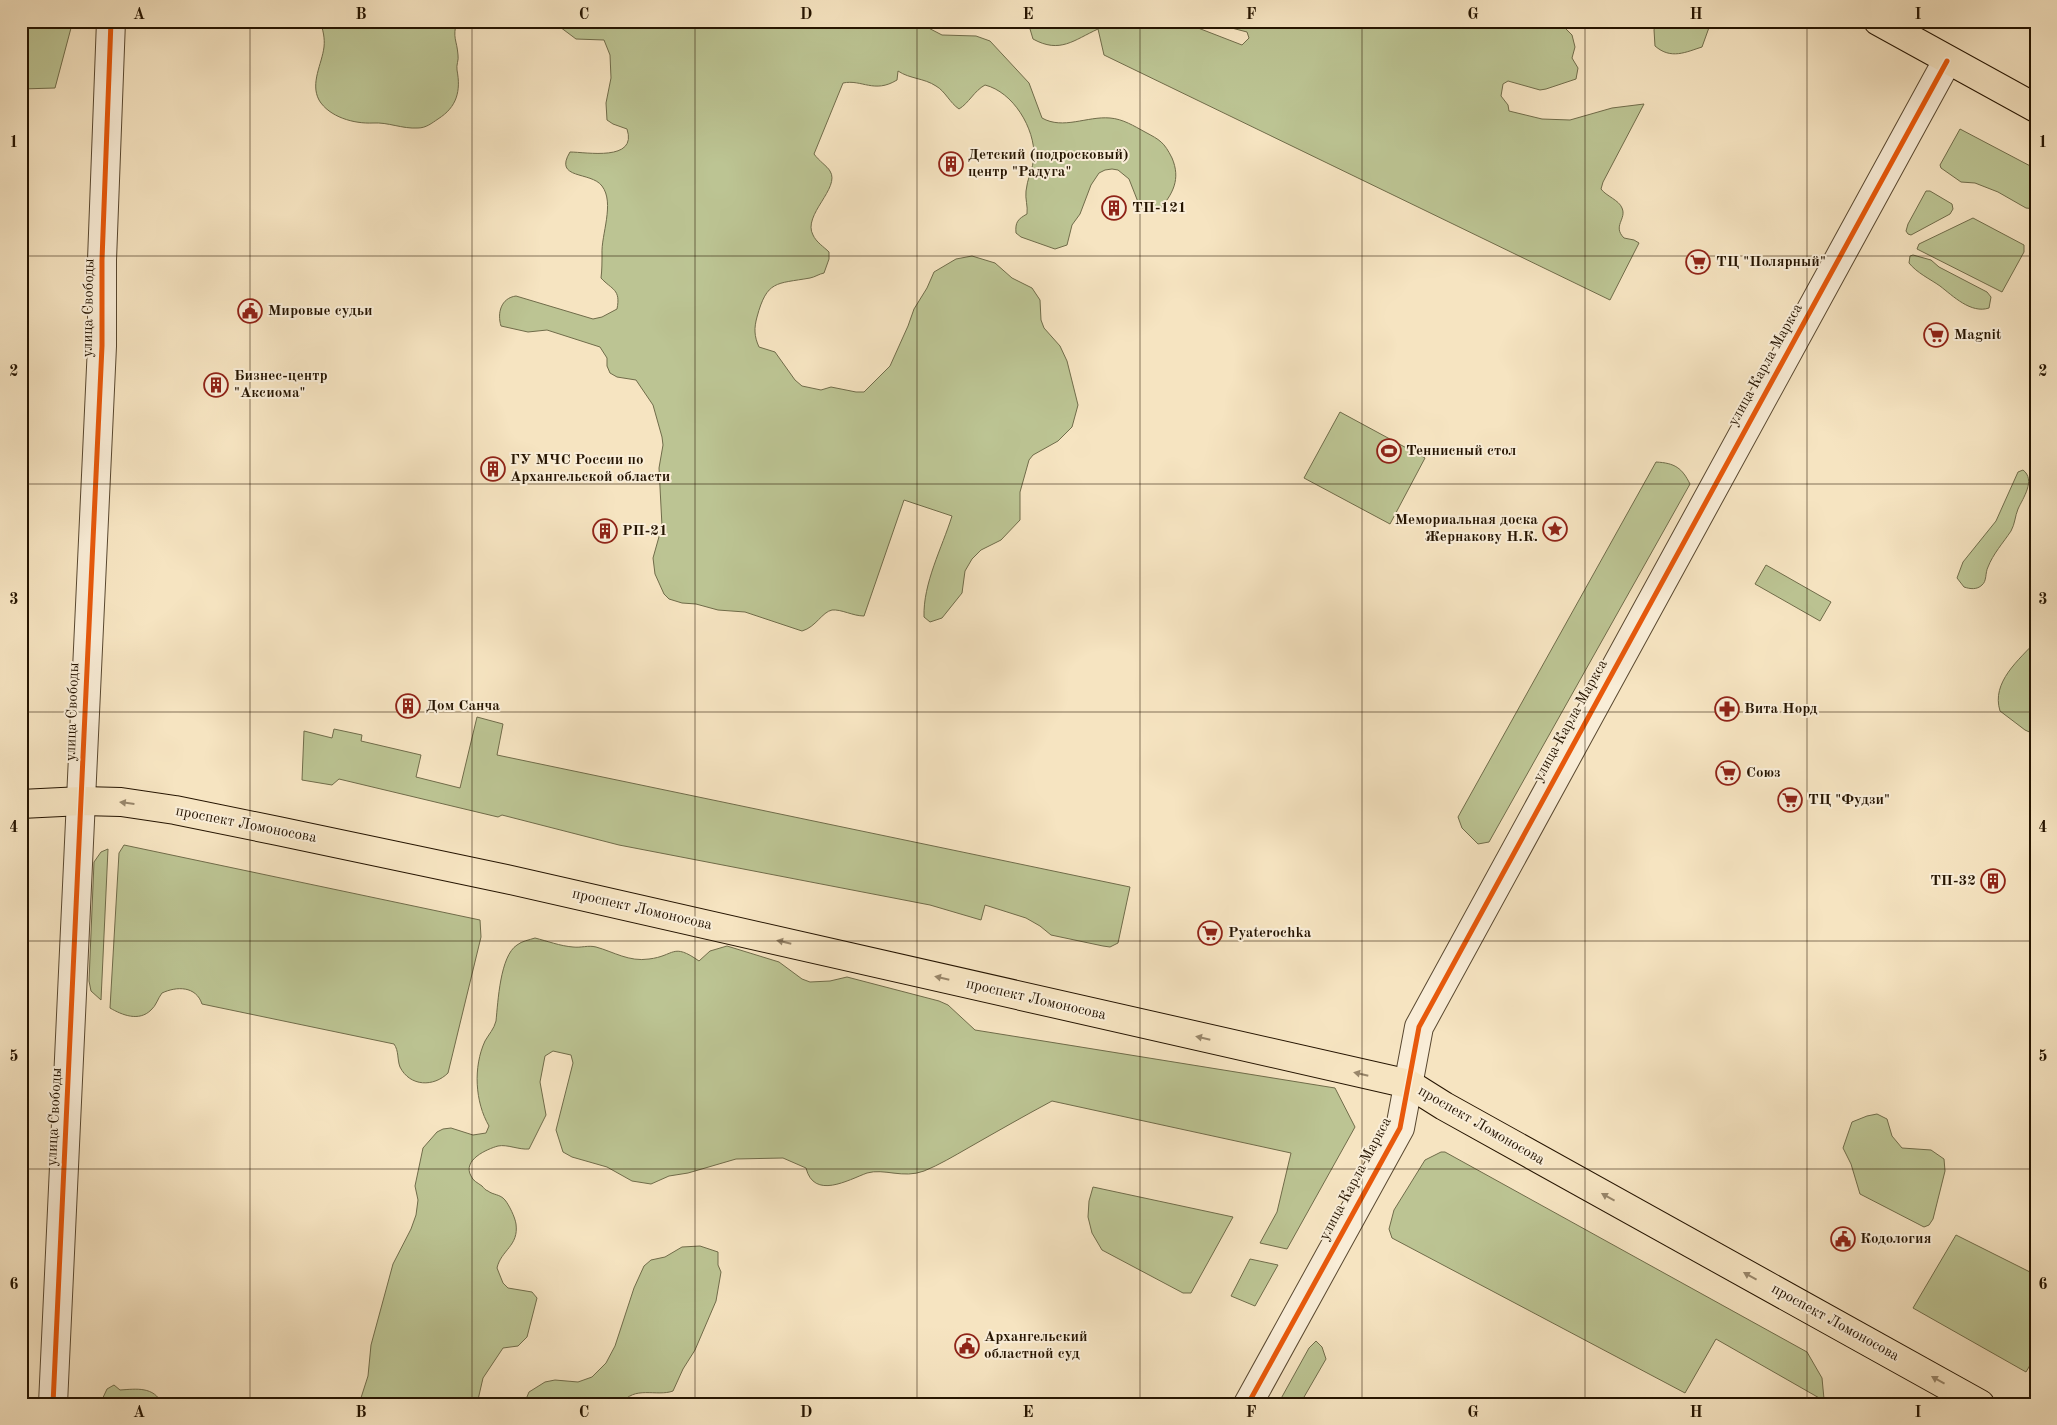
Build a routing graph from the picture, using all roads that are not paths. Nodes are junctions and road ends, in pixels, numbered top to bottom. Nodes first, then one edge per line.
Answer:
1 (111, 21) edge
2 (1878, 21) edge
3 (1947, 61) junction
4 (2036, 108) edge
5 (82, 801) junction
6 (21, 804) edge
7 (1409, 1084) junction
8 (53, 1404) edge
9 (1248, 1404) edge
10 (1980, 1404) edge

1 - 5 street, улица Свободы
2 - 3 main road
3 - 4 main road
3 - 7 street, улица Карла Маркса
5 - 6 main road, проспект Ломоносова
7 -> 5 main road, проспект Ломоносова
5 - 8 street, улица Свободы
7 - 9 street, улица Карла Маркса
10 -> 7 main road, проспект Ломоносова

